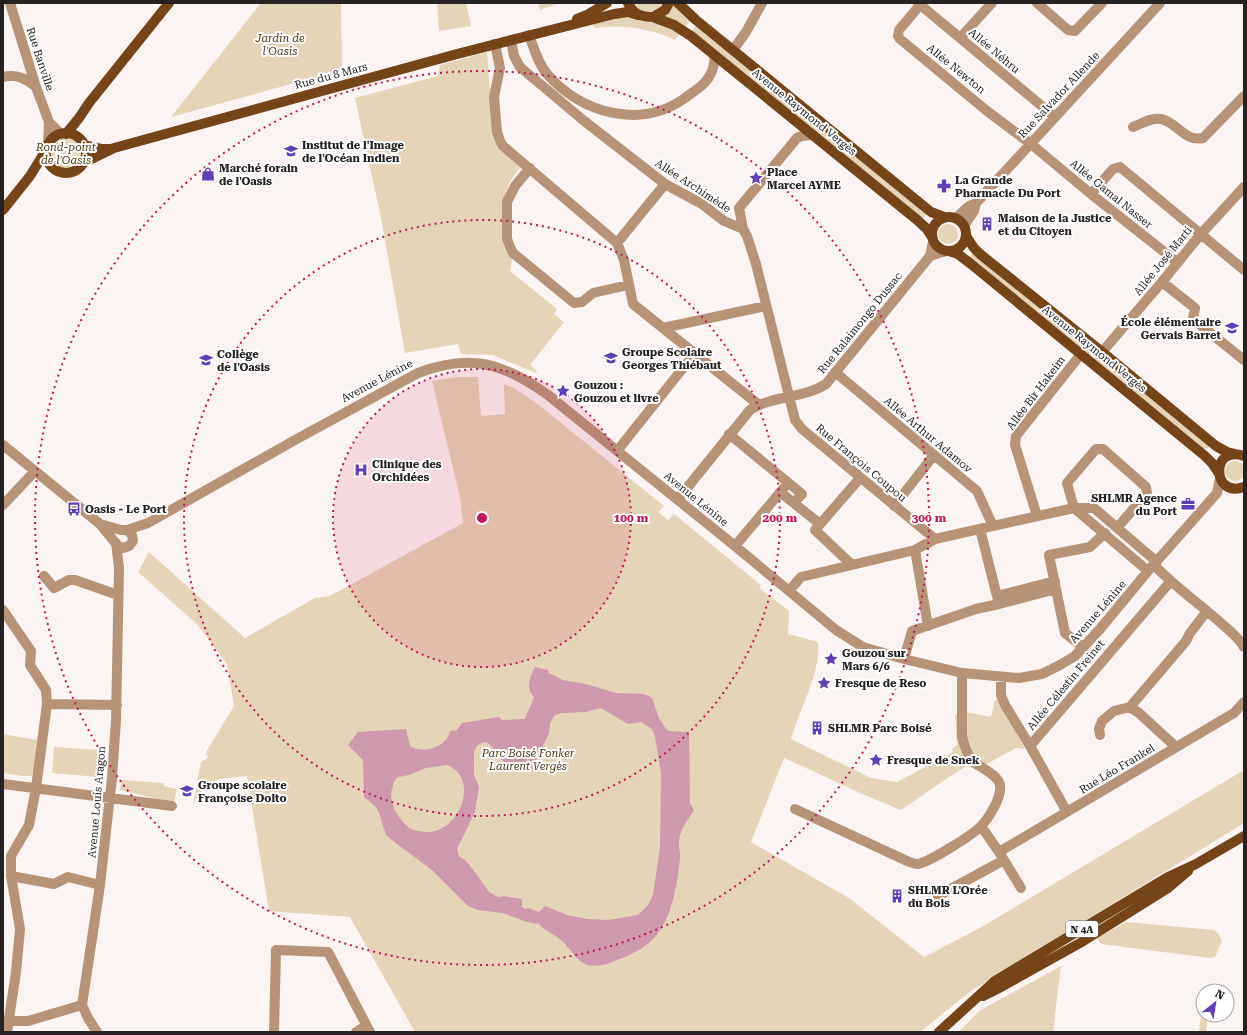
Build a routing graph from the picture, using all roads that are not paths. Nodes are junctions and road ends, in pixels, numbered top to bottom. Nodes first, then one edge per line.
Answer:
1 (10, 3) edge
2 (169, 3) edge
3 (607, 3) edge
4 (628, 3) edge
5 (669, 3) edge
6 (678, 3) edge
7 (762, 3) edge
8 (992, 3) edge
9 (1102, 3) edge
10 (1160, 3) edge
11 (919, 4) edge
12 (1040, 4) edge
13 (638, 15) junction
14 (653, 17) junction
15 (555, 29) junction
16 (529, 35) junction
17 (960, 38) junction
18 (511, 40) junction
19 (495, 44) junction
20 (733, 50) junction
21 (715, 56) junction
22 (3, 77) edge
23 (36, 87) junction
24 (1244, 96) edge
25 (1055, 117) junction
26 (79, 118) junction
27 (795, 120) junction
28 (49, 122) junction
29 (1133, 127) dead end
30 (63, 134) junction
31 (813, 135) junction
32 (797, 138) junction
33 (80, 141) junction
34 (1030, 144) junction
35 (47, 148) junction
36 (114, 148) junction
37 (83, 163) junction
38 (530, 168) junction
39 (54, 169) junction
40 (30, 176) junction
41 (665, 184) junction
42 (1244, 188) edge
43 (1091, 194) junction
44 (976, 203) junction
45 (3, 210) edge
46 (944, 217) junction
47 (956, 218) junction
48 (743, 229) junction
49 (965, 231) junction
50 (1200, 235) junction
51 (933, 239) junction
52 (617, 243) junction
53 (948, 251) junction
54 (930, 256) junction
55 (1177, 262) junction
56 (1244, 270) edge
57 (1162, 282) junction
58 (628, 285) junction
59 (766, 306) junction
60 (663, 328) junction
61 (1102, 352) junction
62 (695, 353) junction
63 (1081, 354) junction
64 (1244, 360) edge
65 (835, 372) junction
66 (789, 396) junction
67 (758, 405) junction
68 (729, 434) junction
69 (3, 445) edge
70 (616, 451) junction
71 (1241, 454) edge
72 (934, 455) junction
73 (35, 471) junction
74 (1219, 475) junction
75 (860, 478) junction
76 (788, 482) junction
77 (1239, 489) edge
78 (780, 492) junction
79 (1217, 493) junction
80 (678, 499) junction
81 (794, 503) junction
82 (3, 505) edge
83 (894, 506) junction
84 (1074, 508) junction
85 (1037, 516) junction
86 (148, 523) junction
87 (100, 524) junction
88 (820, 524) junction
89 (992, 526) junction
90 (1118, 528) junction
91 (980, 529) junction
92 (124, 530) junction
93 (1105, 533) junction
94 (936, 539) junction
95 (115, 542) junction
96 (131, 543) junction
97 (735, 546) junction
98 (915, 550) junction
99 (852, 565) junction
100 (1153, 566) junction
101 (119, 568) junction
102 (44, 576) dead end
103 (1170, 582) junction
104 (1055, 585) junction
105 (789, 591) junction
106 (118, 595) junction
107 (998, 600) junction
108 (3, 610) edge
109 (1207, 611) junction
110 (928, 626) junction
111 (1244, 645) edge
112 (1083, 647) junction
113 (904, 659) junction
114 (962, 673) junction
115 (1001, 677) junction
116 (1244, 702) edge
117 (47, 704) junction
118 (116, 706) junction
119 (1130, 707) junction
120 (1100, 735) dead end
121 (1030, 746) junction
122 (1176, 747) junction
123 (3, 784) edge
124 (36, 788) junction
125 (109, 797) junction
126 (172, 806) dead end
127 (795, 809) dead end
128 (1067, 812) junction
129 (981, 826) junction
130 (1244, 836) edge
131 (1001, 856) junction
132 (10, 876) junction
133 (100, 885) junction
134 (1021, 888) dead end
135 (938, 896) dead end
136 (82, 1005) junction
137 (6, 1021) edge
138 (368, 1029) edge
139 (7, 1032) edge
140 (97, 1032) edge
141 (274, 1032) edge
142 (356, 1032) edge
143 (939, 1032) edge

1 - 23 street, Rue Banville
2 - 26 main road
3 - 15 main road, Rue du 8 Mars
4 - 13 main road
5 - 14 main road
6 - 20 main road, Avenue Raymond Vergès
7 - 20 street
8 - 17 street
9 - 12 street
10 - 25 street, Rue Salvador Allende
11 - 17 street, Allée Néhru
11 - 34 street, Allée Newton
13 - 14 main road, Rue du 8 Mars
13 - 15 main road, Rue du 8 Mars
14 - 21 main road, Avenue Raymond Vergès
15 - 16 main road, Rue du 8 Mars
16 - 18 main road, Rue du 8 Mars
16 - 21 street
17 - 25 street, Allée Néhru
18 - 19 main road, Rue du 8 Mars
18 - 41 street, Allée Archimède
19 - 36 main road, Rue du 8 Mars
19 - 38 street
20 - 46 main road, Avenue Raymond Vergès
21 - 27 main road, Avenue Raymond Vergès
22 - 23 street
23 - 28 street, Rue Banville
24 - 29 street
25 - 34 street, Rue Salvador Allende
26 - 30 main road
26 - 33 main road
27 - 31 main road, Avenue Raymond Vergès
27 - 32 street
28 - 30 street, Rue Banville
28 - 35 street, Rue Banville
30 - 33 main road
30 - 35 main road
31 - 32 street
31 - 51 main road, Avenue Raymond Vergès
32 - 48 street
33 - 36 main road, Rue du 8 Mars
33 - 37 main road
34 - 43 street, Allée Gamal Nasser
34 - 44 street, Rue Salvador Allende
35 - 39 main road
35 - 40 main road
36 - 37 main road, Rue du 8 Mars
37 - 39 main road
38 - 52 street
38 - 58 street
39 - 40 main road
40 - 45 main road
41 - 48 street, Allée Archimède
41 - 52 street
42 - 50 street, Allée José Marti
43 - 50 street
43 - 55 street, Allée Gamal Nasser
44 - 47 street
44 - 49 street
46 - 47 main road
46 - 51 main road
47 - 49 main road
48 - 59 street
49 - 53 main road
49 - 61 main road, Avenue Raymond Vergès
50 - 55 street, Allée José Marti
50 - 56 street
51 - 53 main road
51 - 54 street
52 - 58 street
53 - 54 street
53 - 63 main road, Avenue Raymond Vergès
54 - 65 street, Rue Ralaimongo Dussac
55 - 57 street, Allée José Marti
57 - 61 street, Allée José Marti
57 - 64 street
58 - 60 street
59 - 60 street
59 - 66 street
60 - 62 street
61 - 71 main road, Avenue Raymond Vergès
62 - 67 street
62 - 70 street
63 - 74 main road, Avenue Raymond Vergès
63 - 85 street, Allée Bir Hakeim
65 - 66 street, Rue Ralaimongo Dussac
65 - 72 street, Allée Arthur Adamov
66 - 67 street, Rue Ralaimongo Dussac
66 - 75 street, Rue François Coupou
67 - 68 street, Rue Ralaimongo Dussac
68 - 76 street
68 - 80 street, Rue Ralaimongo Dussac
69 - 73 street
70 - 80 street, Avenue Lénine
70 - 86 street, Avenue Lénine
71 - 74 main road
72 - 83 street
72 - 89 street, Allée Arthur Adamov
73 - 82 street
73 - 87 street
74 - 77 main road, Avenue Raymond Vergès
74 - 79 street
75 - 83 street, Rue François Coupou
75 - 88 street
76 - 78 street
76 - 81 street
77 - 79 street
78 - 81 street
78 - 97 street
79 - 100 street, Avenue Lénine
80 - 97 street, Avenue Lénine
81 - 88 street
83 - 94 street, Rue François Coupou
84 - 85 street
84 - 90 street
84 - 90 street
84 - 93 street
85 - 89 street
86 - 92 street, Avenue Lénine
86 - 96 street, Avenue Lénine
87 - 92 street
87 - 95 street
88 - 99 street
89 - 91 street
90 - 100 street
91 - 94 street
91 - 107 street
92 - 95 street
92 - 96 street
93 - 100 street
93 - 104 street
94 - 98 street
95 - 96 street
95 - 101 street, Avenue Louis Aragon
96 - 101 street, Avenue Louis Aragon
97 - 105 street, Avenue Lénine
98 - 99 street
98 - 110 street
99 - 105 street
100 - 103 street
100 - 112 street, Avenue Lénine
101 - 106 street, Avenue Louis Aragon
102 - 106 street
103 - 109 street
103 - 121 street, Allée Célestin Freinet
104 - 107 street
104 - 112 street
105 - 113 street, Avenue Lénine
106 - 118 street, Avenue Louis Aragon
107 - 110 street
108 - 117 street
109 - 111 street
109 - 119 street
110 - 113 street
112 - 115 street, Avenue Lénine
113 - 114 street, Avenue Lénine
114 - 115 street, Avenue Lénine
114 - 129 street
115 - 121 street
116 - 122 street, Rue Léo Frankel
117 - 118 street
117 - 124 street
118 - 125 street, Avenue Louis Aragon
119 - 120 street
119 - 122 street
121 - 128 street, Allée Célestin Freinet
122 - 128 street, Rue Léo Frankel
123 - 124 street
124 - 125 street
124 - 132 street
125 - 126 street
125 - 133 street, Avenue Louis Aragon
127 - 129 street
128 - 131 street, Rue Léo Frankel
129 - 131 street
130 - 143 main road, N 4A
131 - 134 street
131 - 135 street, Rue Léo Frankel
132 - 133 street
132 - 137 street
133 - 136 street, Avenue Louis Aragon
136 - 137 street
136 - 140 street
137 - 139 street
138 - 141 street
138 - 142 street

